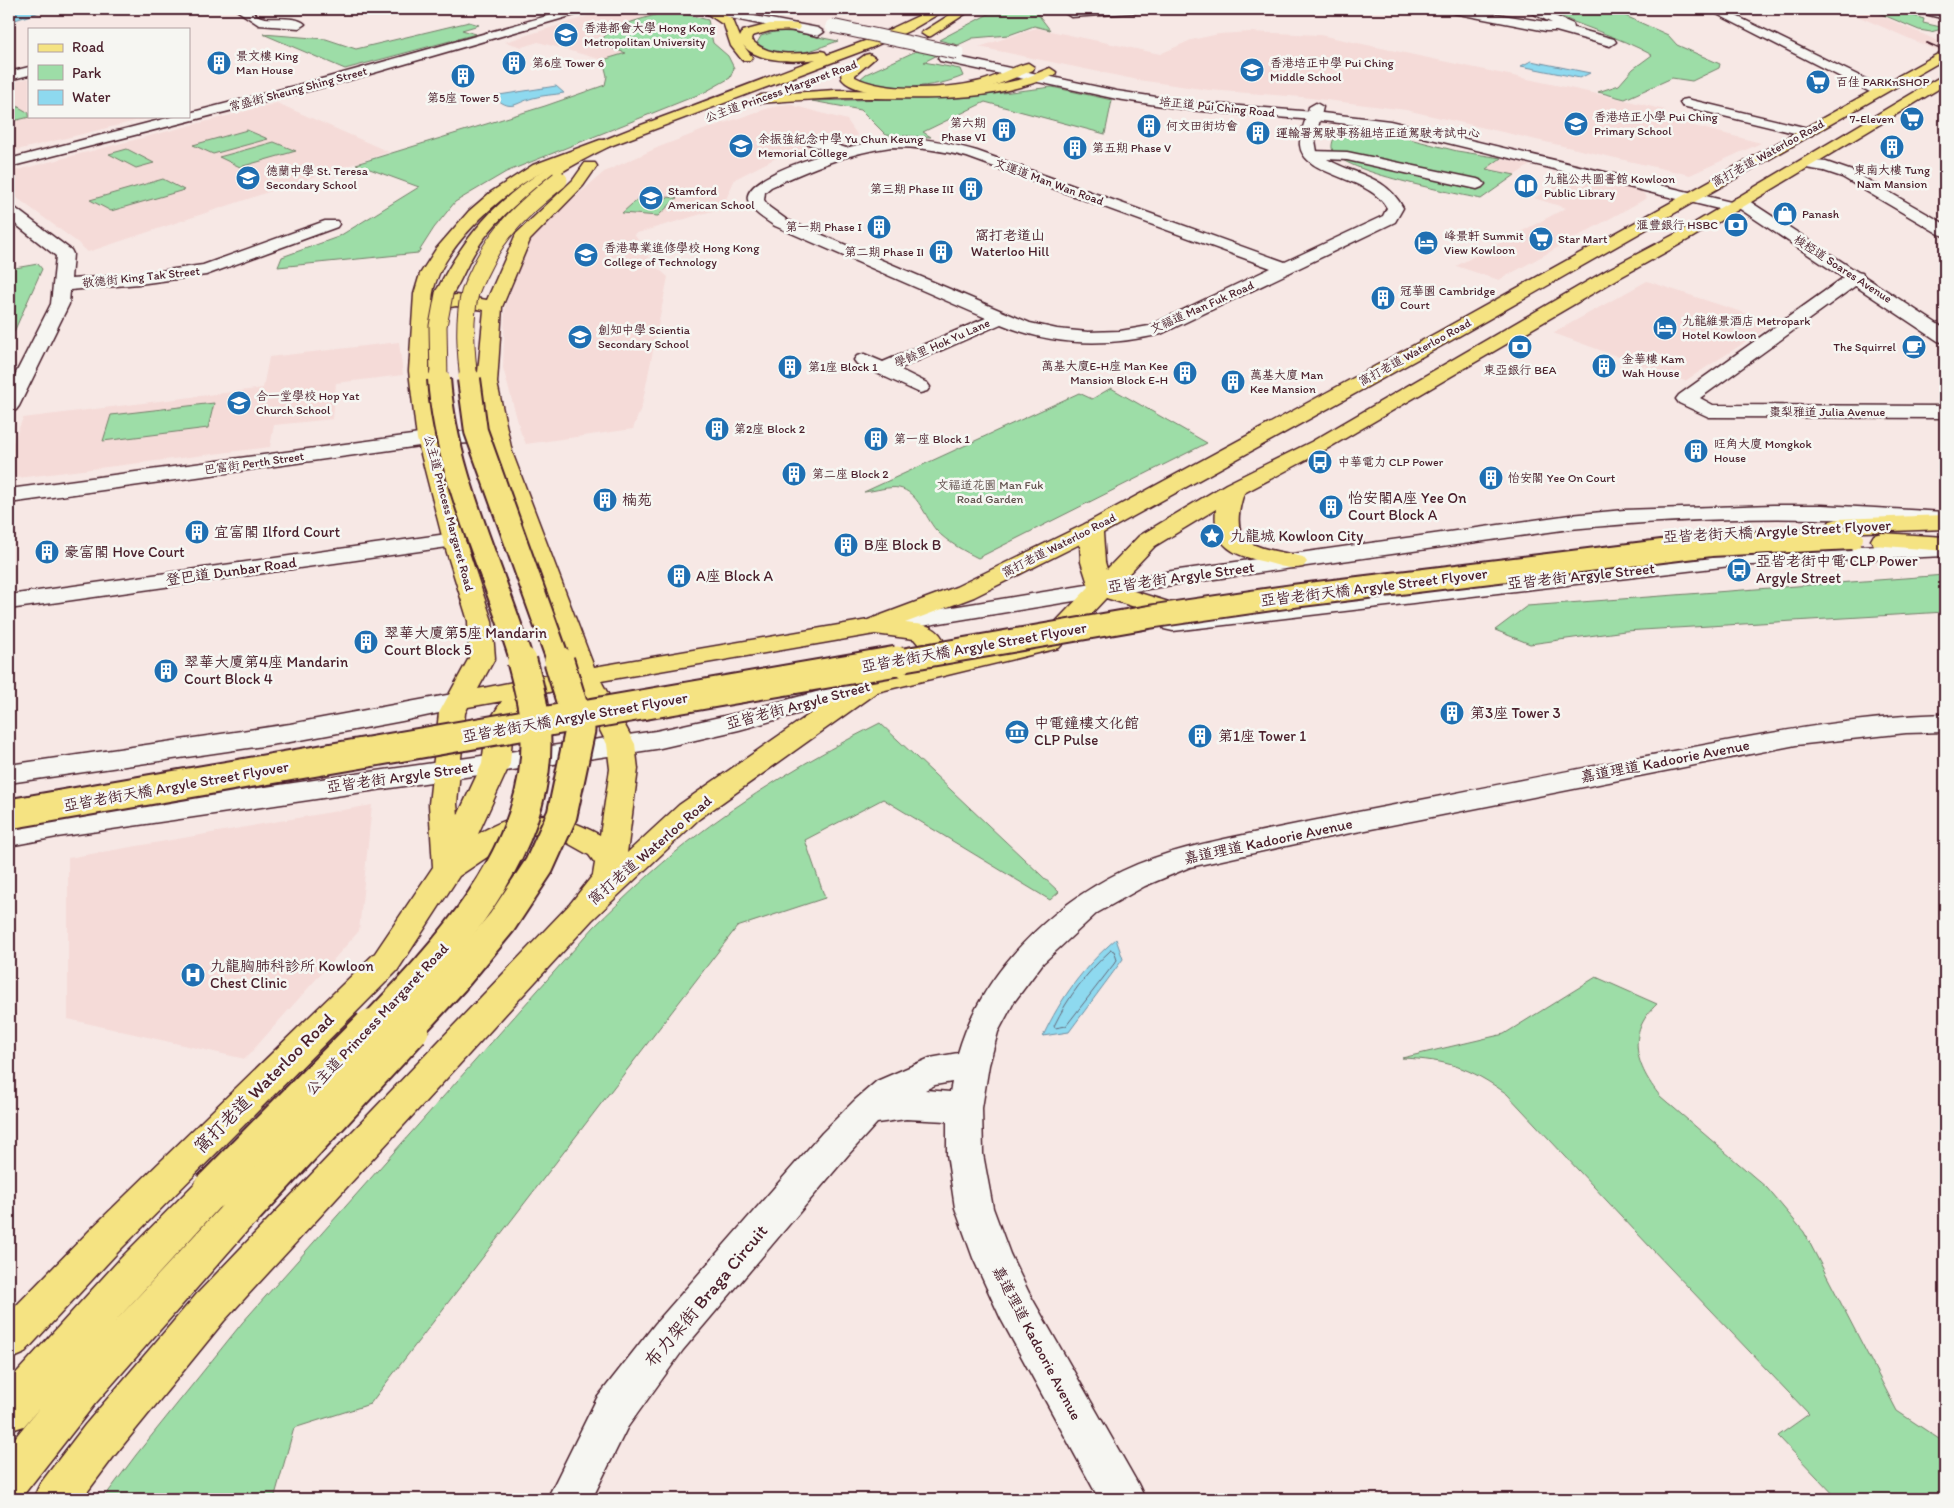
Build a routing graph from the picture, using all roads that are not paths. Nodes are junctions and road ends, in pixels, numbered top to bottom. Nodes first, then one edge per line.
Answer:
1 (241, 9) edge
2 (584, 9) edge
3 (745, 9) edge
4 (941, 9) edge
5 (967, 9) edge
6 (1146, 9) edge
7 (1448, 9) edge
8 (1530, 9) edge
9 (1713, 9) edge
10 (1917, 9) edge
11 (706, 10) edge
12 (1072, 13) dead end
13 (779, 16) junction
14 (1945, 16) edge
15 (762, 21) junction
16 (299, 24) dead end
17 (794, 27) junction
18 (1560, 28) junction
19 (731, 31) junction
20 (1610, 42) dead end
21 (869, 44) junction
22 (878, 54) junction
23 (1945, 54) edge
24 (1028, 67) junction
25 (28, 71) edge
26 (1050, 72) junction
27 (1015, 73) junction
28 (9, 76) edge
29 (1038, 78) junction
30 (1945, 80) edge
31 (1879, 91) junction
32 (738, 94) junction
33 (761, 99) junction
34 (1687, 103) dead end
35 (1316, 112) junction
36 (190, 117) edge
37 (185, 118) edge
38 (1807, 132) junction
39 (813, 141) dead end
40 (605, 143) junction
41 (842, 151) junction
42 (1311, 155) junction
43 (9, 163) edge
44 (806, 164) joint
45 (1805, 164) junction
46 (590, 166) junction
47 (550, 179) junction
48 (1477, 184) dead end
49 (1698, 192) junction
50 (1736, 204) junction
51 (9, 211) edge
52 (331, 224) dead end
53 (1945, 231) edge
54 (1286, 268) junction
55 (1856, 277) junction
56 (63, 285) junction
57 (493, 307) junction
58 (421, 314) junction
59 (1000, 318) junction
60 (1945, 337) edge
61 (864, 360) dead end
62 (883, 369) junction
63 (920, 387) dead end
64 (9, 406) edge
65 (1945, 412) edge
66 (427, 439) junction
67 (499, 439) junction
68 (1234, 489) junction
69 (9, 496) edge
70 (1945, 520) edge
71 (1091, 530) junction
72 (1845, 532) junction
73 (454, 540) junction
74 (1945, 544) edge
75 (1945, 549) edge
76 (1295, 562) junction
77 (1102, 589) junction
78 (9, 602) edge
79 (1201, 620) junction
80 (873, 627) junction
81 (1050, 643) junction
82 (585, 676) junction
83 (904, 676) junction
84 (544, 685) junction
85 (868, 686) junction
86 (458, 701) junction
87 (1945, 723) edge
88 (621, 744) junction
89 (496, 764) junction
90 (447, 769) junction
91 (9, 774) edge
92 (9, 795) edge
93 (9, 814) edge
94 (9, 836) edge
95 (611, 863) junction
96 (448, 868) junction
97 (580, 912) junction
98 (972, 1066) junction
99 (964, 1108) junction
100 (867, 1110) junction
101 (226, 1200) junction
102 (9, 1342) edge
103 (9, 1411) edge
104 (9, 1479) edge
105 (55, 1499) edge
106 (569, 1499) edge
107 (1123, 1499) edge

1 - 16 street
2 - 36 street, 常盛街 Sheung Shing Street
3 - 13 street, 培正道 Pui Ching Road
4 - 21 main road, 公主道 Princess Margaret Road
5 - 22 main road, 公主道 Princess Margaret Road
6 - 12 street
7 - 18 street
8 - 18 street
9 - 31 street
10 - 14 street
11 - 15 street, 培正道 Pui Ching Road
11 - 19 main road
13 - 15 main road
13 - 24 street, 培正道 Pui Ching Road, bridge
15 - 17 street, 培正道 Pui Ching Road
15 - 19 main road
17 - 21 main road
17 - 27 street, 培正道 Pui Ching Road
18 - 20 street
19 - 32 main road
21 - 32 main road, 公主道 Princess Margaret Road
22 - 27 main road
22 - 33 main road, 公主道 Princess Margaret Road
23 - 31 main road, 窩打老道 Waterloo Road
24 - 26 street, 培正道 Pui Ching Road
24 - 27 main road
25 - 28 street
26 - 29 main road
26 - 35 street, 培正道 Pui Ching Road
27 - 29 street, 培正道 Pui Ching Road
29 - 33 main road
29 - 35 street, 培正道 Pui Ching Road
30 - 45 main road, 窩打老道 Waterloo Road
31 - 38 main road, 窩打老道 Waterloo Road
32 - 40 main road, 公主道 Princess Margaret Road
33 - 46 main road, 公主道 Princess Margaret Road
34 - 38 street
35 - 42 street
35 - 49 street, 培正道 Pui Ching Road
37 - 43 street, 常盛街 Sheung Shing Street
38 - 49 main road, 窩打老道 Waterloo Road
39 - 41 street
40 - 47 main road, 公主道 Princess Margaret Road
40 - 58 main road, 公主道 Princess Margaret Road
41 - 44 street, 文運道 Man Wan Road
41 - 54 street, 文運道 Man Wan Road
42 - 48 street
42 - 54 street, 文福道 Man Fuk Road
44 - 59 street, 文福道 Man Fuk Road
45 - 50 main road, 窩打老道 Waterloo Road
45 - 53 street
46 - 47 main road, 公主道 Princess Margaret Road
46 - 57 main road, 公主道 Princess Margaret Road
47 - 101 main road, 公主道 Princess Margaret Road, bridge
47 - 101 main road, 公主道 Princess Margaret Road, bridge
49 - 50 street, 培正道 Pui Ching Road
49 - 71 main road, 窩打老道 Waterloo Road
50 - 55 street, 梭椏道 Soares Avenue
50 - 68 main road, 窩打老道 Waterloo Road
51 - 56 street
52 - 56 street, 敬德街 King Tak Street
54 - 59 street, 文福道 Man Fuk Road
55 - 60 street, 梭椏道 Soares Avenue
55 - 65 street, 棗梨雅道 Julia Avenue
56 - 64 street
57 - 58 main road
57 - 67 main road, 公主道 Princess Margaret Road
58 - 66 main road, 公主道 Princess Margaret Road
59 - 62 street, 學餘里 Hok Yu Lane
61 - 62 street, 學餘里 Hok Yu Lane
62 - 63 street, 學餘里 Hok Yu Lane
66 - 67 street, 巴富街 Perth Street
66 - 69 street, 巴富街 Perth Street
66 - 73 main road, 公主道 Princess Margaret Road
67 - 82 main road, 公主道 Princess Margaret Road
68 - 76 main road
68 - 77 main road, 窩打老道 Waterloo Road
70 - 72 main road, 亞皆老街天橋 Argyle Street Flyover
70 - 76 street, 亞皆老街 Argyle Street
71 - 77 main road
71 - 80 main road, 窩打老道 Waterloo Road
72 - 74 main road, 亞皆老街天橋 Argyle Street Flyover
72 - 92 main road, 亞皆老街天橋 Argyle Street Flyover, bridge
72 - 93 main road, 亞皆老街天橋 Argyle Street Flyover, bridge
73 - 78 street, 登巴道 Dunbar Road
73 - 86 main road, 公主道 Princess Margaret Road
75 - 79 street, 亞皆老街 Argyle Street
76 - 77 street, 亞皆老街 Argyle Street
77 - 79 main road
77 - 80 street, 亞皆老街 Argyle Street
77 - 81 main road, 窩打老道 Waterloo Road
79 - 81 street, 亞皆老街 Argyle Street
80 - 82 main road, 亞皆老街 Argyle Street
80 - 83 main road
81 - 83 main road, 亞皆老街 Argyle Street
82 - 84 main road, 亞皆老街 Argyle Street
82 - 88 main road, 公主道 Princess Margaret Road
83 - 85 main road, 亞皆老街 Argyle Street
84 - 86 main road, 亞皆老街 Argyle Street
84 - 89 main road, 窩打老道 Waterloo Road
85 - 88 street, 亞皆老街 Argyle Street
85 - 97 main road, 窩打老道 Waterloo Road
86 - 90 main road
86 - 91 street, 亞皆老街 Argyle Street
87 - 98 street, 嘉道理道 Kadoorie Avenue
88 - 89 street, 亞皆老街 Argyle Street
88 - 95 main road, 窩打老道 Waterloo Road
89 - 90 street, 亞皆老街 Argyle Street
89 - 96 main road, 窩打老道 Waterloo Road
90 - 94 street, 亞皆老街 Argyle Street
90 - 96 main road
95 - 96 main road
95 - 97 main road, 窩打老道 Waterloo Road
96 - 102 main road, 窩打老道 Waterloo Road
97 - 105 main road, 窩打老道 Waterloo Road
98 - 99 street, 嘉道理道 Kadoorie Avenue
98 - 100 street, 布力架街 Braga Circuit
99 - 100 street
99 - 107 street, 嘉道理道 Kadoorie Avenue
100 - 106 street, 布力架街 Braga Circuit
101 - 103 main road
101 - 104 main road

